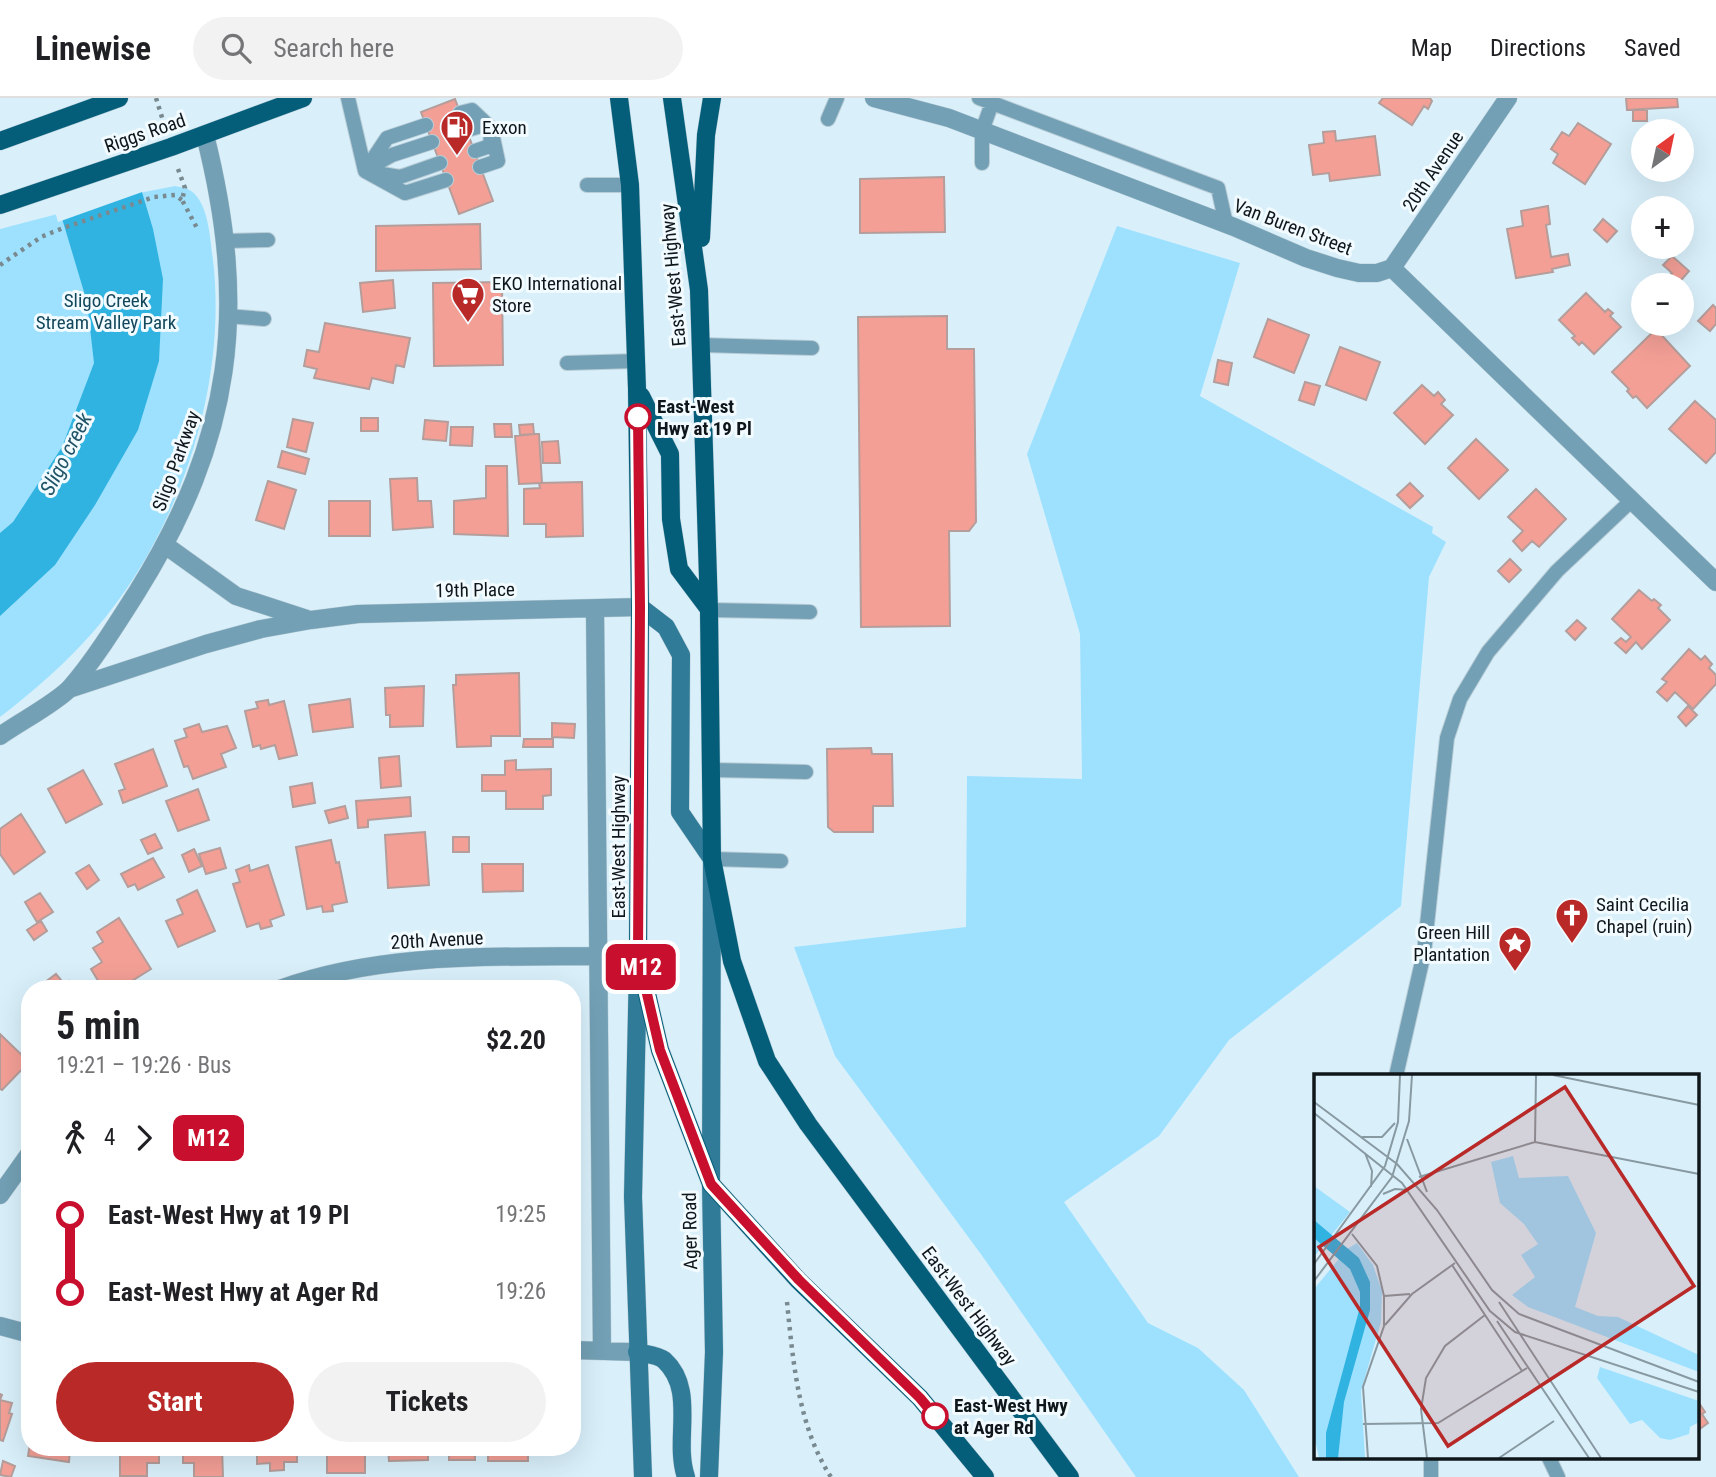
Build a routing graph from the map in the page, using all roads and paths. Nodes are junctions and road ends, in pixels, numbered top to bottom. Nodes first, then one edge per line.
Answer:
1 (119, 98) edge
2 (303, 98) edge
3 (348, 98) edge
4 (672, 98) edge
5 (712, 98) edge
6 (837, 98) edge
7 (874, 98) edge
8 (1508, 98) edge
9 (618, 99) edge
10 (986, 101) edge
11 (460, 113) dead end
12 (828, 119) dead end
13 (426, 125) dead end
14 (491, 128) junction
15 (467, 130) dead end
16 (982, 131) junction
17 (205, 135) junction
18 (0, 141) edge
19 (432, 142) dead end
20 (475, 151) dead end
21 (440, 163) dead end
22 (982, 163) dead end
23 (480, 167) dead end
24 (365, 171) junction
25 (446, 180) dead end
26 (184, 185) dead end
27 (587, 185) dead end
28 (629, 185) junction
29 (0, 205) edge
30 (1226, 224) junction
31 (268, 240) dead end
32 (225, 241) junction
33 (0, 265) edge
34 (1392, 268) junction
35 (699, 290) junction
36 (227, 316) junction
37 (264, 319) dead end
38 (701, 345) junction
39 (812, 348) dead end
40 (636, 361) junction
41 (567, 363) dead end
42 (638, 390) junction
43 (1632, 500) junction
44 (165, 545) junction
45 (1716, 582) edge
46 (640, 607) junction
47 (595, 609) junction
48 (709, 610) junction
49 (810, 612) dead end
50 (311, 620) junction
51 (69, 689) junction
52 (0, 736) edge
53 (711, 770) junction
54 (806, 772) dead end
55 (712, 859) junction
56 (781, 861) dead end
57 (638, 955) junction
58 (600, 956) junction
59 (303, 980) edge
60 (1396, 1074) edge
61 (21, 1166) edge
62 (711, 1184) junction
63 (0, 1195) edge
64 (787, 1301) dead end
65 (0, 1326) edge
66 (21, 1332) edge
67 (581, 1350) edge
68 (602, 1351) junction
69 (637, 1352) junction
70 (1550, 1460) edge
71 (980, 1474) edge
72 (643, 1477) edge
73 (686, 1477) edge
74 (709, 1477) edge
75 (831, 1477) edge
76 (1070, 1477) edge
77 (1559, 1477) edge

1 - 18 main road
2 - 17 main road, Riggs Road
3 - 24 lane
4 - 35 main road, East-West Highway
5 - 35 main road
6 - 12 lane
7 - 16 street, Van Buren Street
8 - 34 street, 20th Avenue
9 - 28 main road, East-West Highway
10 - 16 lane
10 - 30 lane
11 - 14 lane
13 - 24 lane
14 - 15 lane
14 - 20 lane
14 - 23 lane
16 - 22 lane
16 - 30 street, Van Buren Street
17 - 29 main road, Riggs Road
17 - 32 street, Sligo Parkway
19 - 24 lane
21 - 24 lane
24 - 25 lane
26 - 33 path
27 - 28 lane
28 - 40 main road, East-West Highway
30 - 34 street, Van Buren Street
31 - 32 lane
32 - 36 street, Sligo Parkway
34 - 43 street
35 - 38 main road, East-West Highway
36 - 37 lane
36 - 44 street, Sligo Parkway
38 - 39 lane
38 - 48 main road, East-West Highway
40 - 41 lane
40 - 42 main road, East-West Highway
42 - 46 main road, East-West Highway
42 - 48 main road
43 - 45 street
43 - 60 lane
44 - 50 street, 19th Place
44 - 51 street, Sligo Parkway
46 - 47 street, 19th Place
46 - 55 main road
46 - 57 main road, East-West Highway
47 - 50 street, 19th Place
47 - 58 street, East-West Highway
48 - 49 lane
48 - 53 main road, East-West Highway
50 - 51 street, 19th Place
51 - 52 street, Sligo Parkway
53 - 54 lane
53 - 55 main road, East-West Highway
55 - 56 lane
55 - 62 main road, Ager Road
55 - 76 main road, East-West Highway
57 - 62 main road, East-West Highway
57 - 69 main road
58 - 59 street, 20th Avenue
58 - 68 street
61 - 63 street
62 - 71 main road, East-West Highway
62 - 74 main road, Ager Road
64 - 75 path
65 - 66 street
67 - 68 street
68 - 69 street
69 - 72 main road
69 - 73 main road
70 - 77 lane

